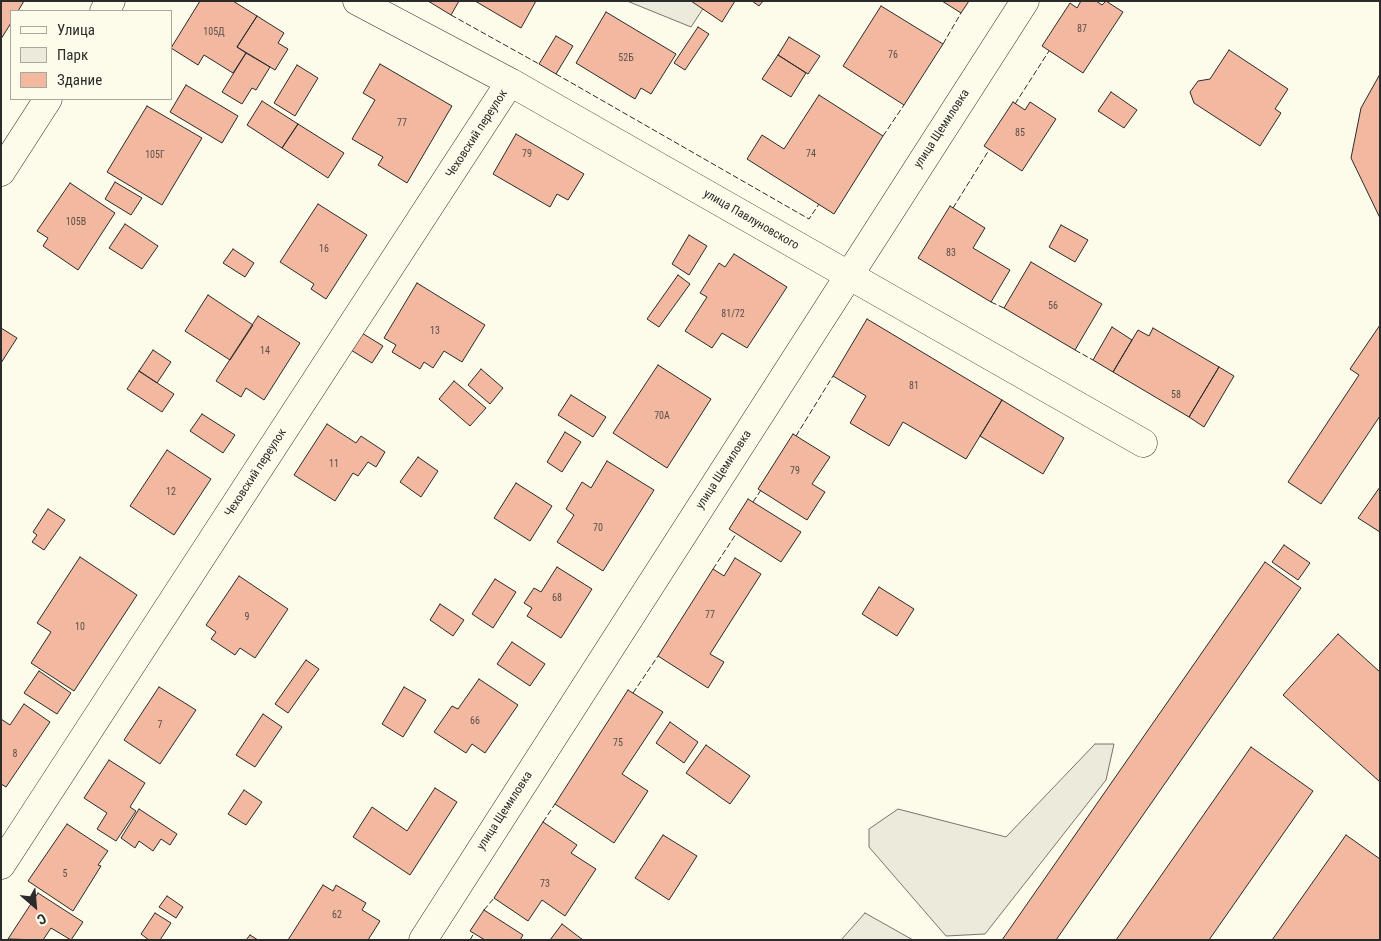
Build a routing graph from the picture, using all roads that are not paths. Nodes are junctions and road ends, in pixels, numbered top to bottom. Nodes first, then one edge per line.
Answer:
1 (357, 1) edge
2 (1025, 1) edge
3 (510, 82) junction
4 (47, 100) edge
5 (1, 172) edge
6 (848, 276) junction
7 (1143, 443) dead end
8 (1, 865) edge
9 (423, 940) edge

1 - 3 street, улица Павлуновского
2 - 6 street, улица Щемиловка
3 - 6 street, улица Павлуновского
3 - 8 street, Чеховский переулок
4 - 5 street
6 - 7 street, улица Павлуновского
6 - 9 street, улица Щемиловка

